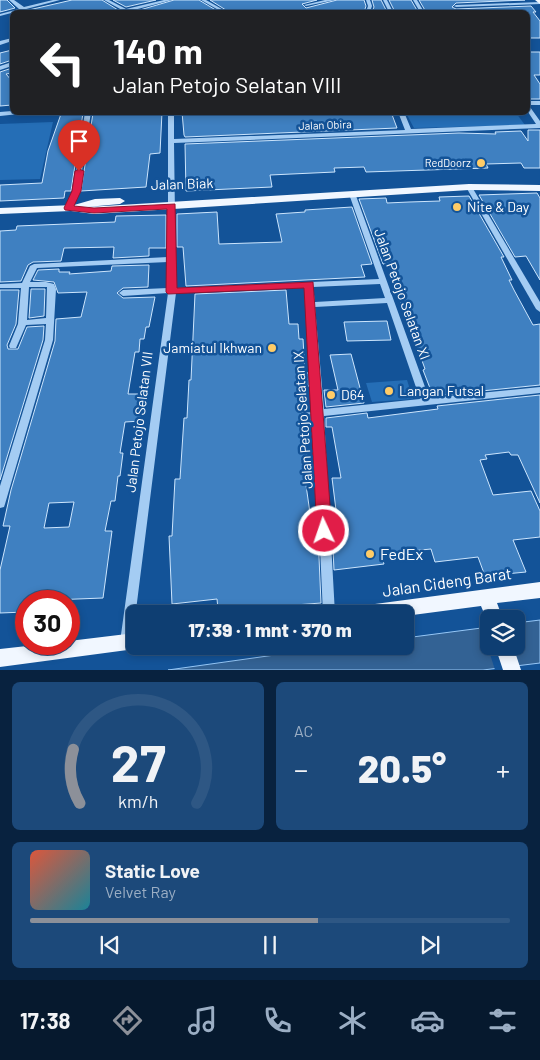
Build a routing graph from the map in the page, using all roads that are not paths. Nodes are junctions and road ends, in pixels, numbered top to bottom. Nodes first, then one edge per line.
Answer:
1 (12, 0) edge
2 (58, 0) edge
3 (106, 0) edge
4 (170, 0) edge
5 (203, 0) edge
6 (333, 0) edge
7 (454, 0) edge
8 (539, 2) edge
9 (456, 6) junction
10 (23, 9) junction
11 (310, 9) dead end
12 (19, 10) edge
13 (122, 10) edge
14 (132, 10) edge
15 (221, 10) edge
16 (459, 10) edge
17 (10, 65) edge
18 (0, 68) edge
19 (530, 111) edge
20 (88, 115) edge
21 (171, 115) edge
22 (401, 115) edge
23 (540, 126) edge
24 (409, 131) junction
25 (171, 141) junction
26 (540, 180) edge
27 (501, 186) junction
28 (469, 187) junction
29 (540, 188) edge
30 (353, 194) junction
31 (171, 202) junction
32 (70, 208) junction
33 (0, 212) edge
34 (171, 259) junction
35 (383, 281) junction
36 (309, 284) junction
37 (25, 285) junction
38 (0, 286) edge
39 (172, 292) junction
40 (123, 293) dead end
41 (390, 300) junction
42 (310, 305) junction
43 (540, 309) edge
44 (50, 321) junction
45 (22, 323) junction
46 (13, 346) dead end
47 (540, 390) edge
48 (426, 402) junction
49 (318, 413) junction
50 (4, 474) edge
51 (0, 504) edge
52 (540, 590) edge
53 (135, 605) edge
54 (329, 605) edge
55 (490, 608) edge
56 (414, 612) edge
57 (126, 642) edge
58 (507, 655) edge
59 (0, 658) edge
60 (512, 670) edge

1 - 10 street
2 - 10 street
3 - 13 street
4 - 14 street
5 - 15 street
6 - 11 street
7 - 9 street
8 - 9 street
9 - 16 street
10 - 12 street
17 - 18 street
19 - 23 street
20 - 32 street
21 - 25 street
22 - 24 street
23 - 24 street, Jalan Obira
24 - 25 street, Jalan Obira
25 - 31 street
26 - 27 main road, Jalan Biak
27 - 28 main road, Jalan Biak
27 - 29 main road, Jalan Biak
28 - 30 main road, Jalan Biak
28 - 43 street
30 - 31 main road, Jalan Biak
30 - 35 street, Jalan Petojo Selatan XI
31 - 32 main road, Jalan Biak
31 - 34 street, Jalan Petojo Selatan VII
32 - 33 main road, Jalan Biak
34 - 37 street
34 - 39 street, Jalan Petojo Selatan VII
35 - 36 street
35 - 41 street, Jalan Petojo Selatan XI
36 - 39 street
36 - 42 street, Jalan Petojo Selatan IX
37 - 38 street
37 - 44 street
37 - 45 street
39 - 40 street
39 - 53 street, Jalan Petojo Selatan VII
41 - 42 street
41 - 48 street, Jalan Petojo Selatan XI
42 - 49 street, Jalan Petojo Selatan IX
44 - 45 street
44 - 50 street
45 - 46 street
47 - 48 street
48 - 49 street
49 - 54 street, Jalan Petojo Selatan IX
50 - 51 street
52 - 55 main road, Jalan Cideng Barat
55 - 56 main road, Jalan Cideng Barat
57 - 59 main road
58 - 60 main road

